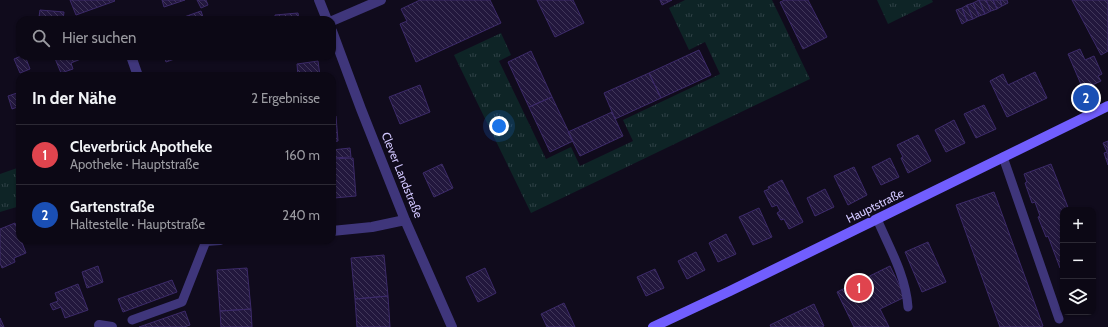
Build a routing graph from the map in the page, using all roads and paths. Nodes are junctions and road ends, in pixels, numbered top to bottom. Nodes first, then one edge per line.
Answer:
1 (319, 0) edge
2 (381, 0) edge
3 (325, 16) edge
4 (336, 19) edge
5 (336, 42) edge
6 (132, 60) edge
7 (137, 72) edge
8 (1108, 106) edge
9 (1003, 157) junction
10 (877, 219) junction
11 (405, 220) junction
12 (336, 230) edge
13 (204, 244) edge
14 (908, 307) dead end
15 (1059, 318) dead end
16 (132, 320) dead end
17 (100, 325) dead end
18 (112, 327) edge
19 (452, 327) edge
20 (653, 327) edge

1 - 3 street
2 - 4 street
5 - 11 street, Clever Landstraße
6 - 7 street
8 - 9 main road, Hauptstraße
9 - 10 main road, Hauptstraße
9 - 15 lane
10 - 14 lane
10 - 20 main road, Hauptstraße
11 - 12 street
11 - 19 street, Clever Landstraße
13 - 16 lane
17 - 18 street

